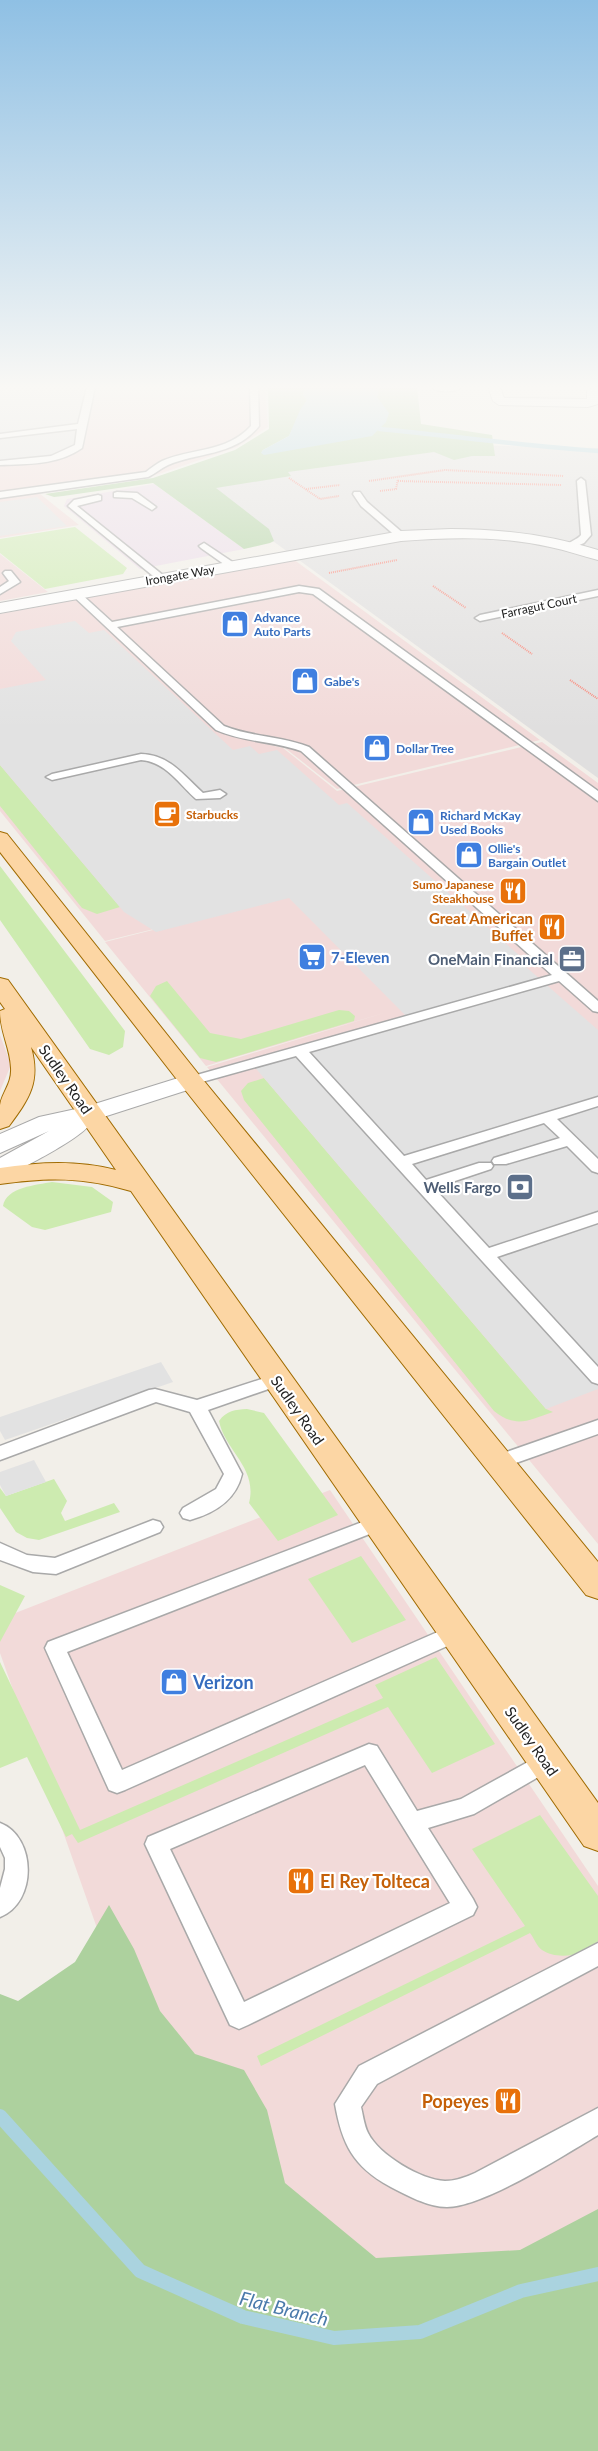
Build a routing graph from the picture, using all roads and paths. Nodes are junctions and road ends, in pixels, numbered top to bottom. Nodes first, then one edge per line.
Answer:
1 (80, 501) edge
2 (146, 501) edge
3 (362, 501) edge
4 (581, 501) edge
5 (152, 506) dead end
6 (400, 536) junction
7 (204, 546) dead end
8 (570, 546) junction
9 (598, 555) edge
10 (231, 565) junction
11 (8, 573) dead end
12 (161, 578) junction
13 (0, 591) edge
14 (598, 593) edge
15 (76, 594) junction
16 (0, 608) edge
17 (480, 618) dead end
18 (110, 625) junction
19 (570, 680) dead end
20 (598, 699) edge
21 (52, 777) dead end
22 (220, 794) dead end
23 (598, 797) edge
24 (0, 838) edge
25 (562, 976) junction
26 (2, 995) edge
27 (598, 1008) edge
28 (300, 1050) junction
29 (191, 1081) junction
30 (598, 1101) edge
31 (90, 1114) junction
32 (547, 1117) junction
33 (0, 1121) edge
34 (570, 1140) junction
35 (0, 1145) edge
36 (401, 1162) junction
37 (500, 1162) dead end
38 (485, 1166) dead end
39 (598, 1168) edge
40 (0, 1169) edge
41 (0, 1176) edge
42 (140, 1185) junction
43 (423, 1186) junction
44 (598, 1216) edge
45 (486, 1255) junction
46 (598, 1378) edge
47 (277, 1380) junction
48 (197, 1407) junction
49 (598, 1426) edge
50 (0, 1453) edge
51 (499, 1462) junction
52 (190, 1512) dead end
53 (378, 1523) junction
54 (153, 1527) dead end
55 (0, 1551) edge
56 (598, 1586) edge
57 (456, 1633) junction
58 (546, 1761) junction
59 (412, 1822) junction
60 (0, 1833) edge
61 (598, 1834) edge
62 (0, 1906) edge
63 (598, 1954) edge
64 (598, 2121) edge

1 - 12 lane
2 - 5 lane
3 - 6 lane
4 - 8 lane
6 - 8 street, Irongate Way
6 - 10 street, Irongate Way
7 - 10 lane
8 - 9 street, Irongate Way
10 - 12 street, Irongate Way
11 - 13 lane
12 - 15 street, Irongate Way
14 - 17 lane, Farragut Court
15 - 16 street, Irongate Way
15 - 18 lane
18 - 23 lane
18 - 25 lane
19 - 20 path
21 - 22 lane
24 - 29 main road
25 - 27 lane
25 - 28 lane
26 - 31 main road, Sudley Road
26 - 33 main road
28 - 29 lane
28 - 36 lane
29 - 31 street
29 - 51 main road
30 - 32 lane
31 - 35 street
31 - 40 street
31 - 42 main road, Sudley Road
32 - 34 lane
32 - 36 lane
34 - 37 lane
34 - 39 lane
36 - 43 lane
38 - 43 lane
41 - 42 main road
42 - 47 main road, Sudley Road
43 - 45 lane
44 - 45 lane
45 - 46 lane
47 - 48 lane
47 - 53 main road, Sudley Road
48 - 50 lane
48 - 52 lane
49 - 51 lane
51 - 56 main road
53 - 57 main road, Sudley Road
53 - 57 lane
54 - 55 lane
57 - 58 main road, Sudley Road
58 - 59 lane
58 - 61 main road, Sudley Road
59 - 59 lane
60 - 62 lane
63 - 64 lane

